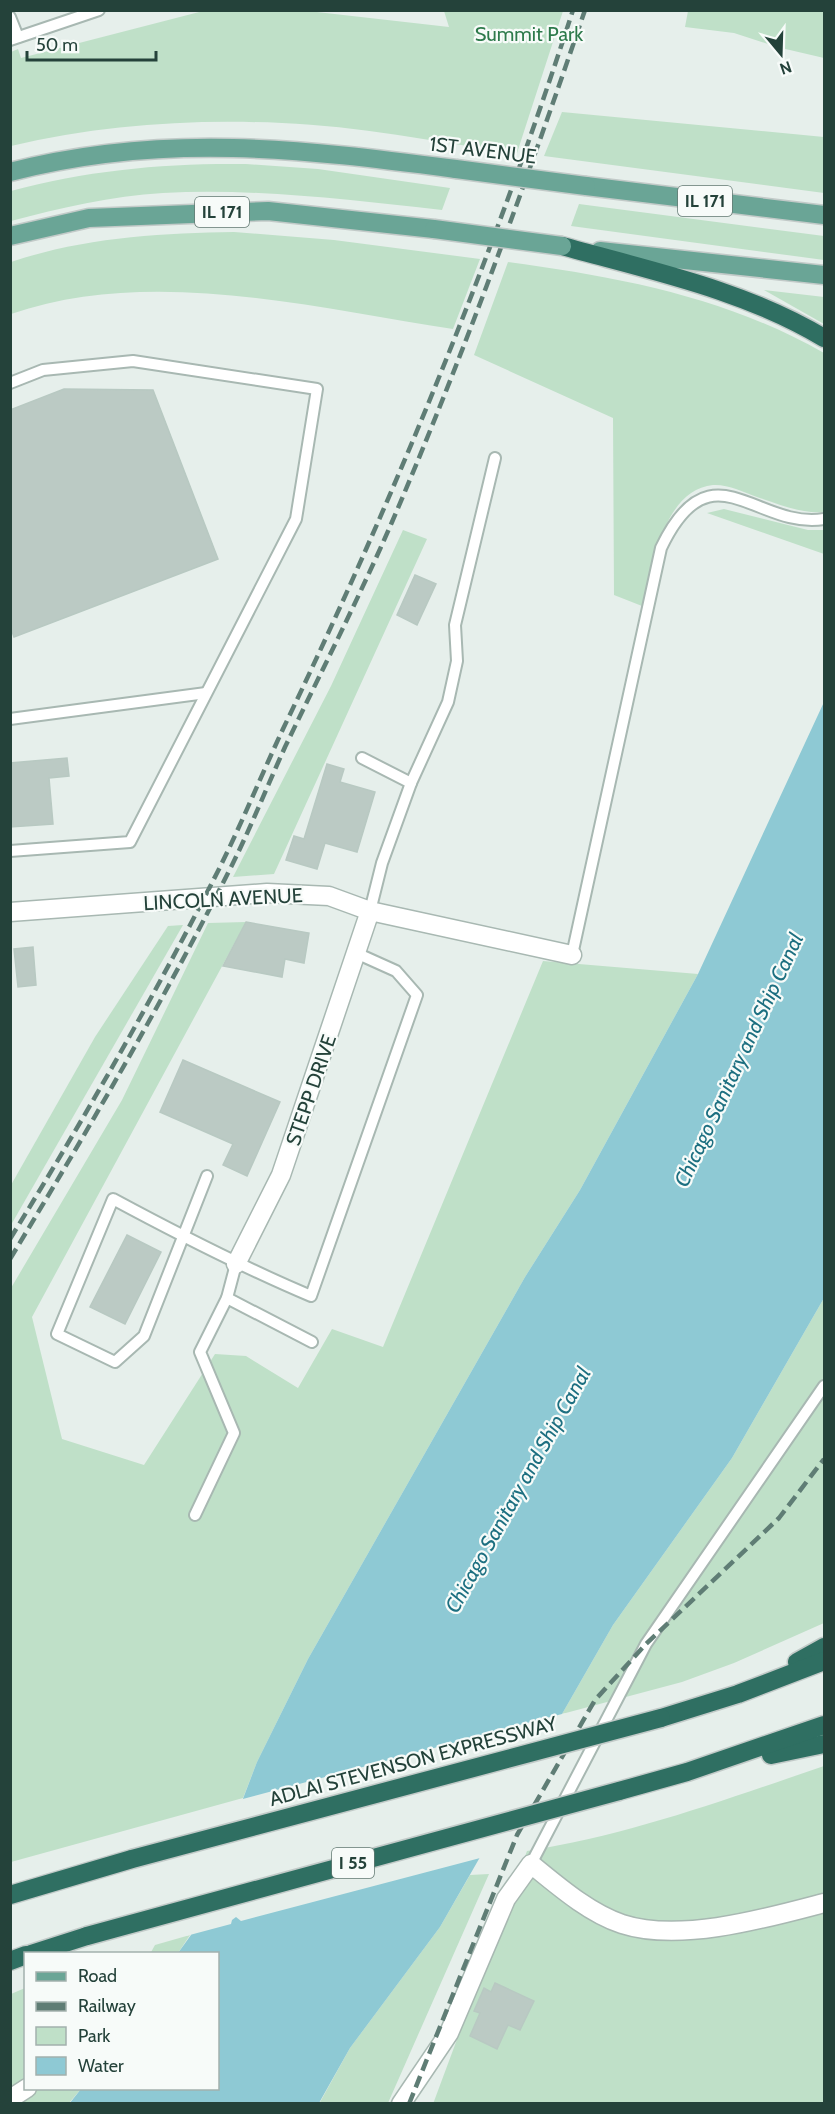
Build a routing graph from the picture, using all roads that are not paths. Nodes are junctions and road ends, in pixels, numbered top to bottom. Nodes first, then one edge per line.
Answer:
1 (99, 10) edge
2 (10, 17) edge
3 (14, 38) edge
4 (10, 172) edge
5 (825, 215) edge
6 (10, 236) edge
7 (562, 246) junction
8 (825, 275) edge
9 (825, 338) edge
10 (10, 382) edge
11 (495, 458) dead end
12 (825, 519) edge
13 (206, 693) junction
14 (10, 720) edge
15 (362, 758) dead end
16 (411, 783) junction
17 (10, 851) edge
18 (370, 910) junction
19 (10, 912) edge
20 (356, 953) junction
21 (572, 955) joint
22 (207, 1176) dead end
23 (182, 1237) junction
24 (236, 1264) junction
25 (227, 1298) junction
26 (312, 1342) dead end
27 (825, 1386) edge
28 (195, 1515) dead end
29 (825, 1647) edge
30 (825, 1661) edge
31 (738, 1694) junction
32 (825, 1725) edge
33 (825, 1744) edge
34 (687, 1772) junction
35 (531, 1864) junction
36 (10, 1895) edge
37 (825, 1903) edge
38 (34, 1952) edge
39 (24, 2090) edge
40 (10, 2099) edge
41 (401, 2103) edge

1 - 3 lane
2 - 3 lane
4 - 5 main road, 1ST AVENUE / IL 171, bridge
6 - 7 main road, IL 171, bridge
7 - 8 main road, IL 171
7 - 9 highway
10 - 13 lane
11 - 16 lane
12 - 21 lane
13 - 14 lane
13 - 17 lane
15 - 16 lane
16 - 18 lane
18 - 19 street, LINCOLN AVENUE
18 - 20 street, STEPP DRIVE
18 - 21 street, LINCOLN AVENUE
20 - 24 street, STEPP DRIVE
20 - 24 lane
22 - 23 lane
23 - 23 lane
23 - 24 lane
24 - 25 lane
25 - 26 lane
25 - 28 lane
27 - 35 lane
29 - 31 highway
30 - 31 highway, ADLAI STEVENSON EXPRESSWAY
31 - 36 highway, ADLAI STEVENSON EXPRESSWAY, bridge
32 - 34 highway, I 55
33 - 34 highway
34 - 38 highway, I 55, bridge
35 - 37 street
35 - 41 street
39 - 40 street

